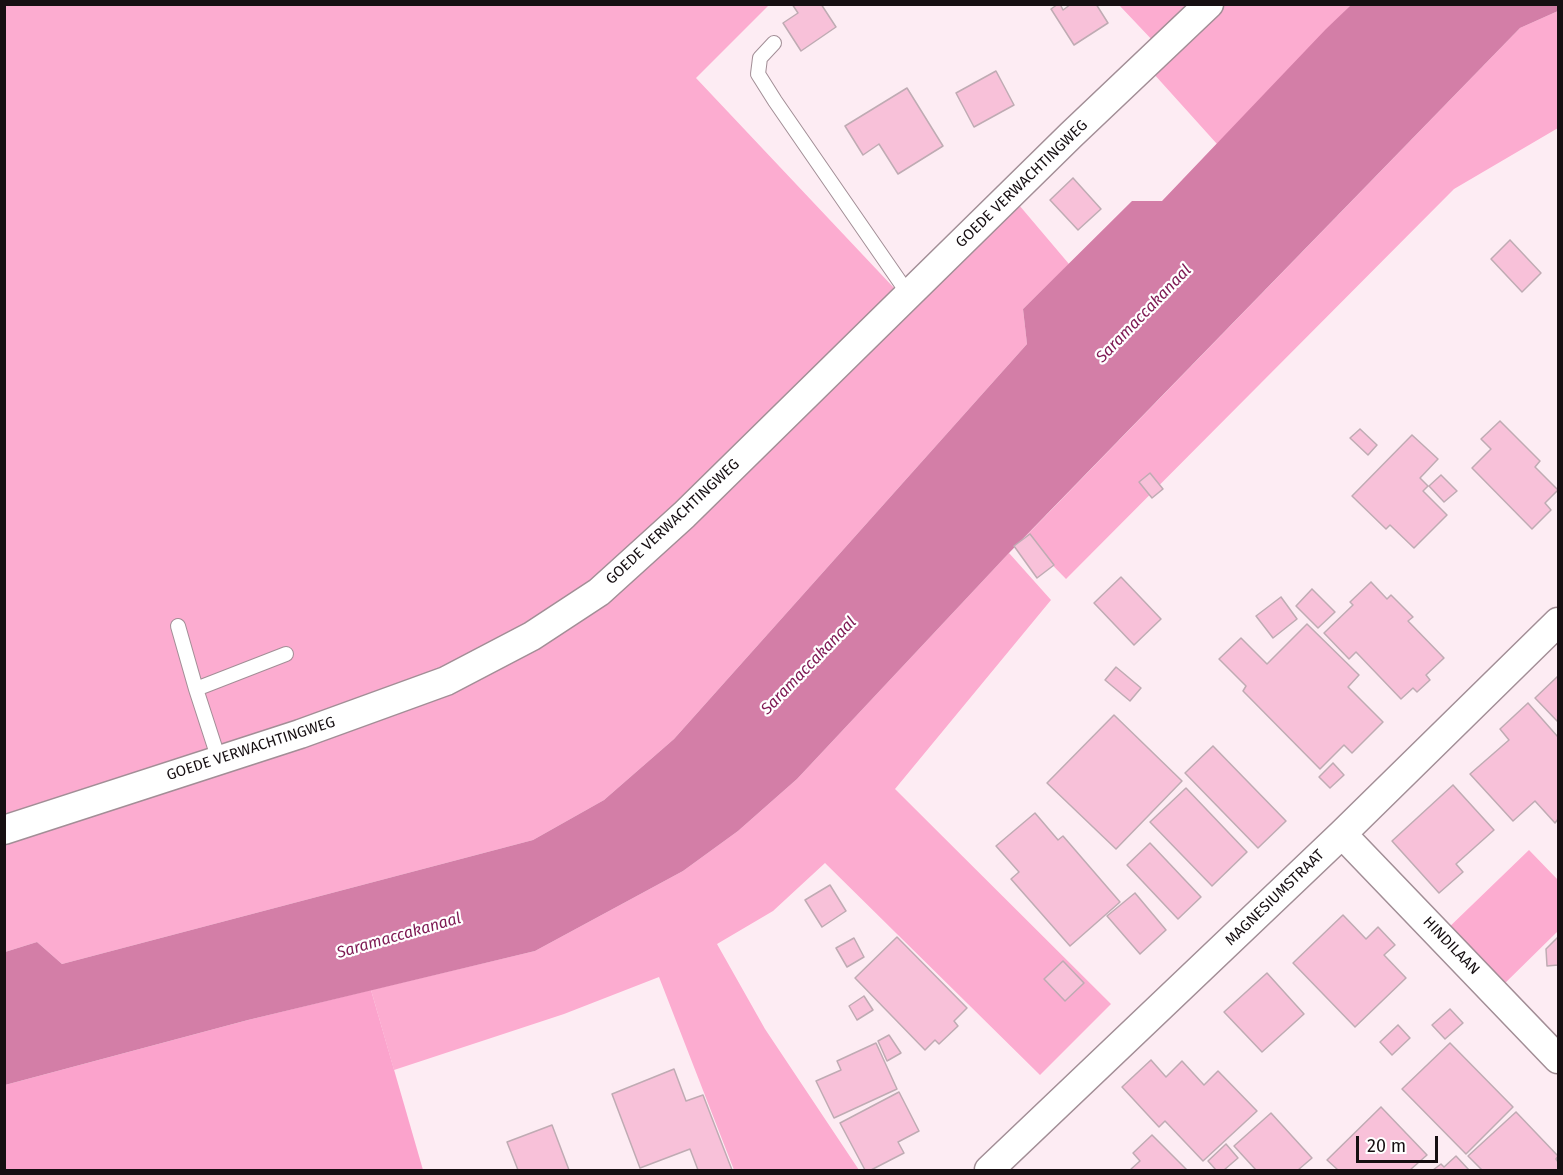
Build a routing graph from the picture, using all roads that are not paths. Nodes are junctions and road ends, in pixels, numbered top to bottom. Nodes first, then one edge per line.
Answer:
1 (1209, 4) edge
2 (774, 43) dead end
3 (909, 295) junction
4 (1558, 622) edge
5 (178, 626) dead end
6 (286, 654) dead end
7 (196, 689) junction
8 (219, 760) junction
9 (4, 830) edge
10 (1342, 834) junction
11 (1558, 1059) edge
12 (989, 1170) edge

1 - 3 street, GOEDE VERWACHTINGWEG
2 - 3 lane
3 - 8 street, GOEDE VERWACHTINGWEG
4 - 10 street, MAGNESIUMSTRAAT
5 - 7 lane
6 - 7 lane
7 - 8 lane
8 - 9 street, GOEDE VERWACHTINGWEG
10 - 11 street, HINDILAAN
10 - 12 street, MAGNESIUMSTRAAT

